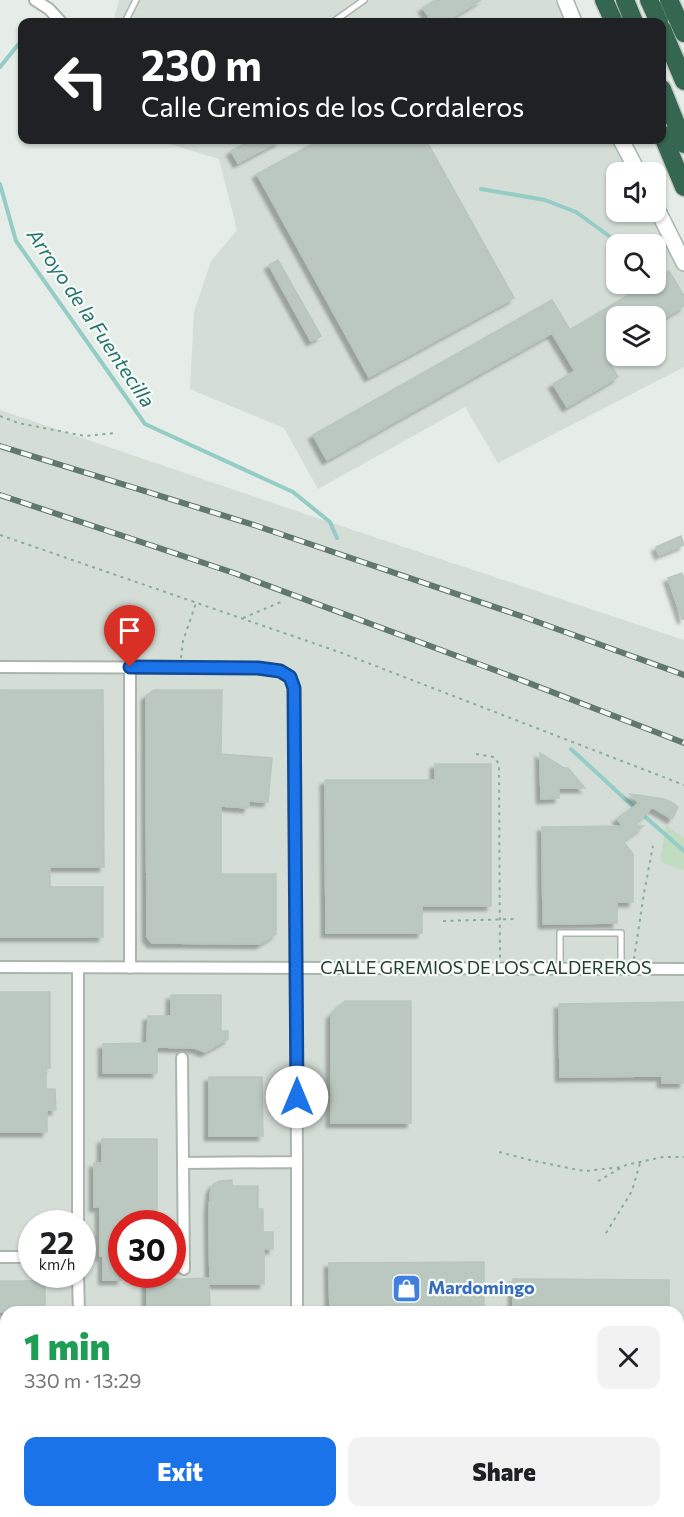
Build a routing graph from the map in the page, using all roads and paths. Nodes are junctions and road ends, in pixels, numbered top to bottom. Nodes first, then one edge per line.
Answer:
1 (35, 0) edge
2 (136, 0) edge
3 (364, 0) edge
4 (565, 0) edge
5 (625, 0) edge
6 (649, 0) edge
7 (669, 0) edge
8 (677, 0) edge
9 (57, 18) edge
10 (127, 18) edge
11 (339, 18) edge
12 (572, 18) edge
13 (632, 18) edge
14 (657, 18) edge
15 (684, 18) edge
16 (684, 33) edge
17 (666, 38) edge
18 (684, 81) edge
19 (666, 99) edge
20 (623, 144) edge
21 (666, 144) edge
22 (684, 144) edge
23 (633, 162) edge
24 (684, 187) edge
25 (664, 222) edge
26 (684, 263) edge
27 (0, 416) edge
28 (116, 433) dead end
29 (0, 535) edge
30 (281, 602) dead end
31 (196, 603) junction
32 (242, 618) junction
33 (0, 667) edge
34 (130, 667) junction
35 (181, 667) junction
36 (476, 754) dead end
37 (684, 785) edge
38 (653, 846) dead end
39 (500, 919) junction
40 (514, 919) dead end
41 (443, 921) dead end
42 (0, 968) edge
43 (78, 968) junction
44 (130, 968) junction
45 (296, 968) junction
46 (500, 968) junction
47 (560, 968) junction
48 (621, 969) junction
49 (634, 969) junction
50 (684, 969) edge
51 (182, 1058) dead end
52 (499, 1152) dead end
53 (684, 1157) edge
54 (297, 1162) junction
55 (640, 1162) junction
56 (183, 1163) junction
57 (623, 1167) junction
58 (598, 1181) dead end
59 (78, 1210) edge
60 (183, 1210) edge
61 (606, 1233) dead end
62 (0, 1257) edge
63 (18, 1257) edge
64 (78, 1288) edge
65 (79, 1306) edge
66 (297, 1306) edge

1 - 9 street
2 - 10 lane
3 - 11 lane
4 - 12 main road
5 - 13 highway
6 - 14 highway
7 - 16 highway
8 - 15 highway
17 - 18 highway
19 - 22 highway
20 - 23 main road
21 - 24 highway
25 - 26 main road
27 - 28 path
29 - 31 path
30 - 32 path
31 - 32 path
31 - 35 path
32 - 37 path
33 - 34 street
34 - 35 street
34 - 44 street
35 - 45 street
36 - 39 path
38 - 49 path
39 - 40 path
39 - 41 path
39 - 46 path
42 - 43 street, CALLE GREMIOS DE LOS CALDEREROS
43 - 44 street, CALLE GREMIOS DE LOS CALDEREROS
43 - 59 street
44 - 45 street, CALLE GREMIOS DE LOS CALDEREROS
45 - 46 street, CALLE GREMIOS DE LOS CALDEREROS
45 - 54 street
46 - 47 street, CALLE GREMIOS DE LOS CALDEREROS
47 - 48 street, CALLE GREMIOS DE LOS CALDEREROS
47 - 48 lane
48 - 49 street, CALLE GREMIOS DE LOS CALDEREROS
49 - 50 street, CALLE GREMIOS DE LOS CALDEREROS
51 - 56 street
52 - 57 path
53 - 55 path
54 - 56 street
54 - 66 street
55 - 57 path
55 - 61 path
56 - 60 street
57 - 58 path
62 - 63 street
64 - 65 street

